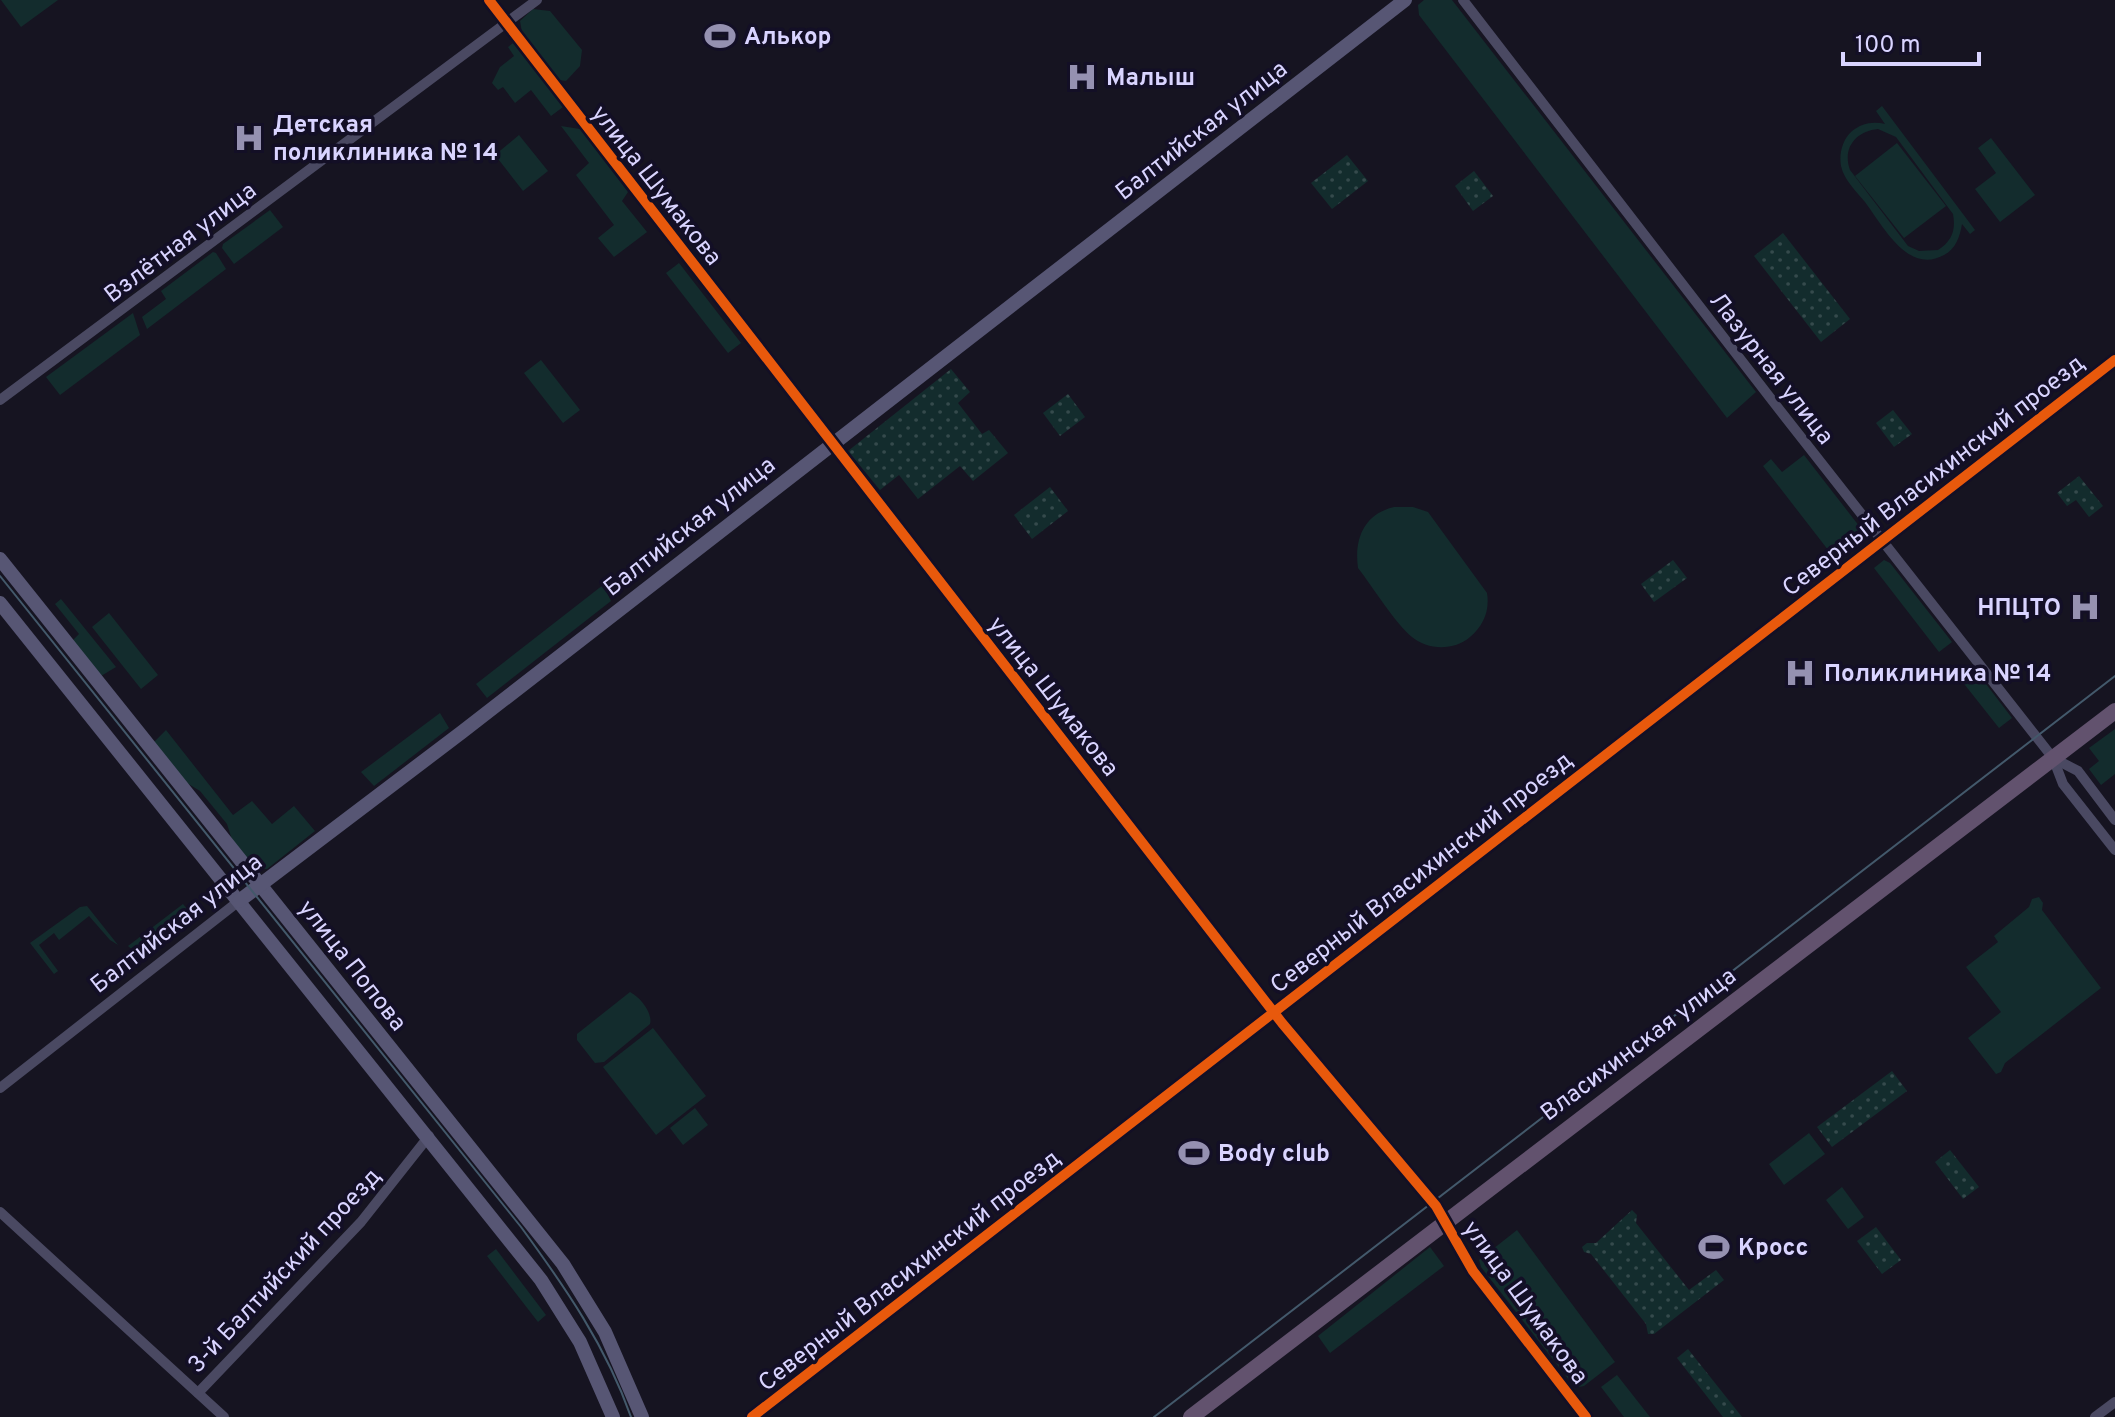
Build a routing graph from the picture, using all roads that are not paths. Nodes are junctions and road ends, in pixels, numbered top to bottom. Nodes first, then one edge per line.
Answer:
1 (489, 0) edge
2 (537, 0) edge
3 (1405, 0) edge
4 (1463, 0) edge
5 (507, 23) junction
6 (2115, 360) edge
7 (0, 400) edge
8 (833, 443) junction
9 (1882, 540) junction
10 (0, 559) edge
11 (0, 603) edge
12 (2115, 711) edge
13 (2053, 758) junction
14 (2115, 820) edge
15 (2115, 850) edge
16 (261, 885) junction
17 (239, 901) junction
18 (310, 945) junction
19 (289, 963) junction
20 (1274, 1012) junction
21 (0, 1088) edge
22 (429, 1136) junction
23 (0, 1212) edge
24 (1444, 1222) junction
25 (198, 1393) junction
26 (2115, 1402) edge
27 (224, 1417) edge
28 (613, 1417) edge
29 (642, 1417) edge
30 (752, 1417) edge
31 (1191, 1417) edge
32 (1586, 1417) edge
33 (2095, 1417) edge

1 - 5 street, улица Шумакова
2 - 5 street, Взлётная улица
3 - 8 main road, Балтийская улица
4 - 9 street, Лазурная улица
5 - 7 street, Взлётная улица
5 - 8 street, улица Шумакова
6 - 9 street, Северный Власихинский проезд
8 - 16 main road, Балтийская улица
8 - 20 street, улица Шумакова
9 - 13 street, Лазурная улица
9 - 20 street, Северный Власихинский проезд
10 - 16 main road, улица Попова
11 - 17 main road, улица Попова
12 - 13 highway, Власихинская улица
13 - 14 street, Лазурная улица
13 - 15 street, Лазурная улица
13 - 24 highway, Власихинская улица
16 - 17 main road, Балтийская улица
16 - 18 main road, улица Попова
17 - 19 main road, улица Попова
17 - 21 street, Балтийская улица
18 - 19 main road
18 - 29 main road, улица Попова
19 - 22 main road, улица Попова
20 - 24 street, улица Шумакова
20 - 30 street, Северный Власихинский проезд
22 - 25 street, 3-й Балтийский проезд
22 - 28 main road, улица Попова
23 - 25 street
24 - 31 highway, Власихинская улица
24 - 32 street, улица Шумакова
25 - 27 street
26 - 33 street

